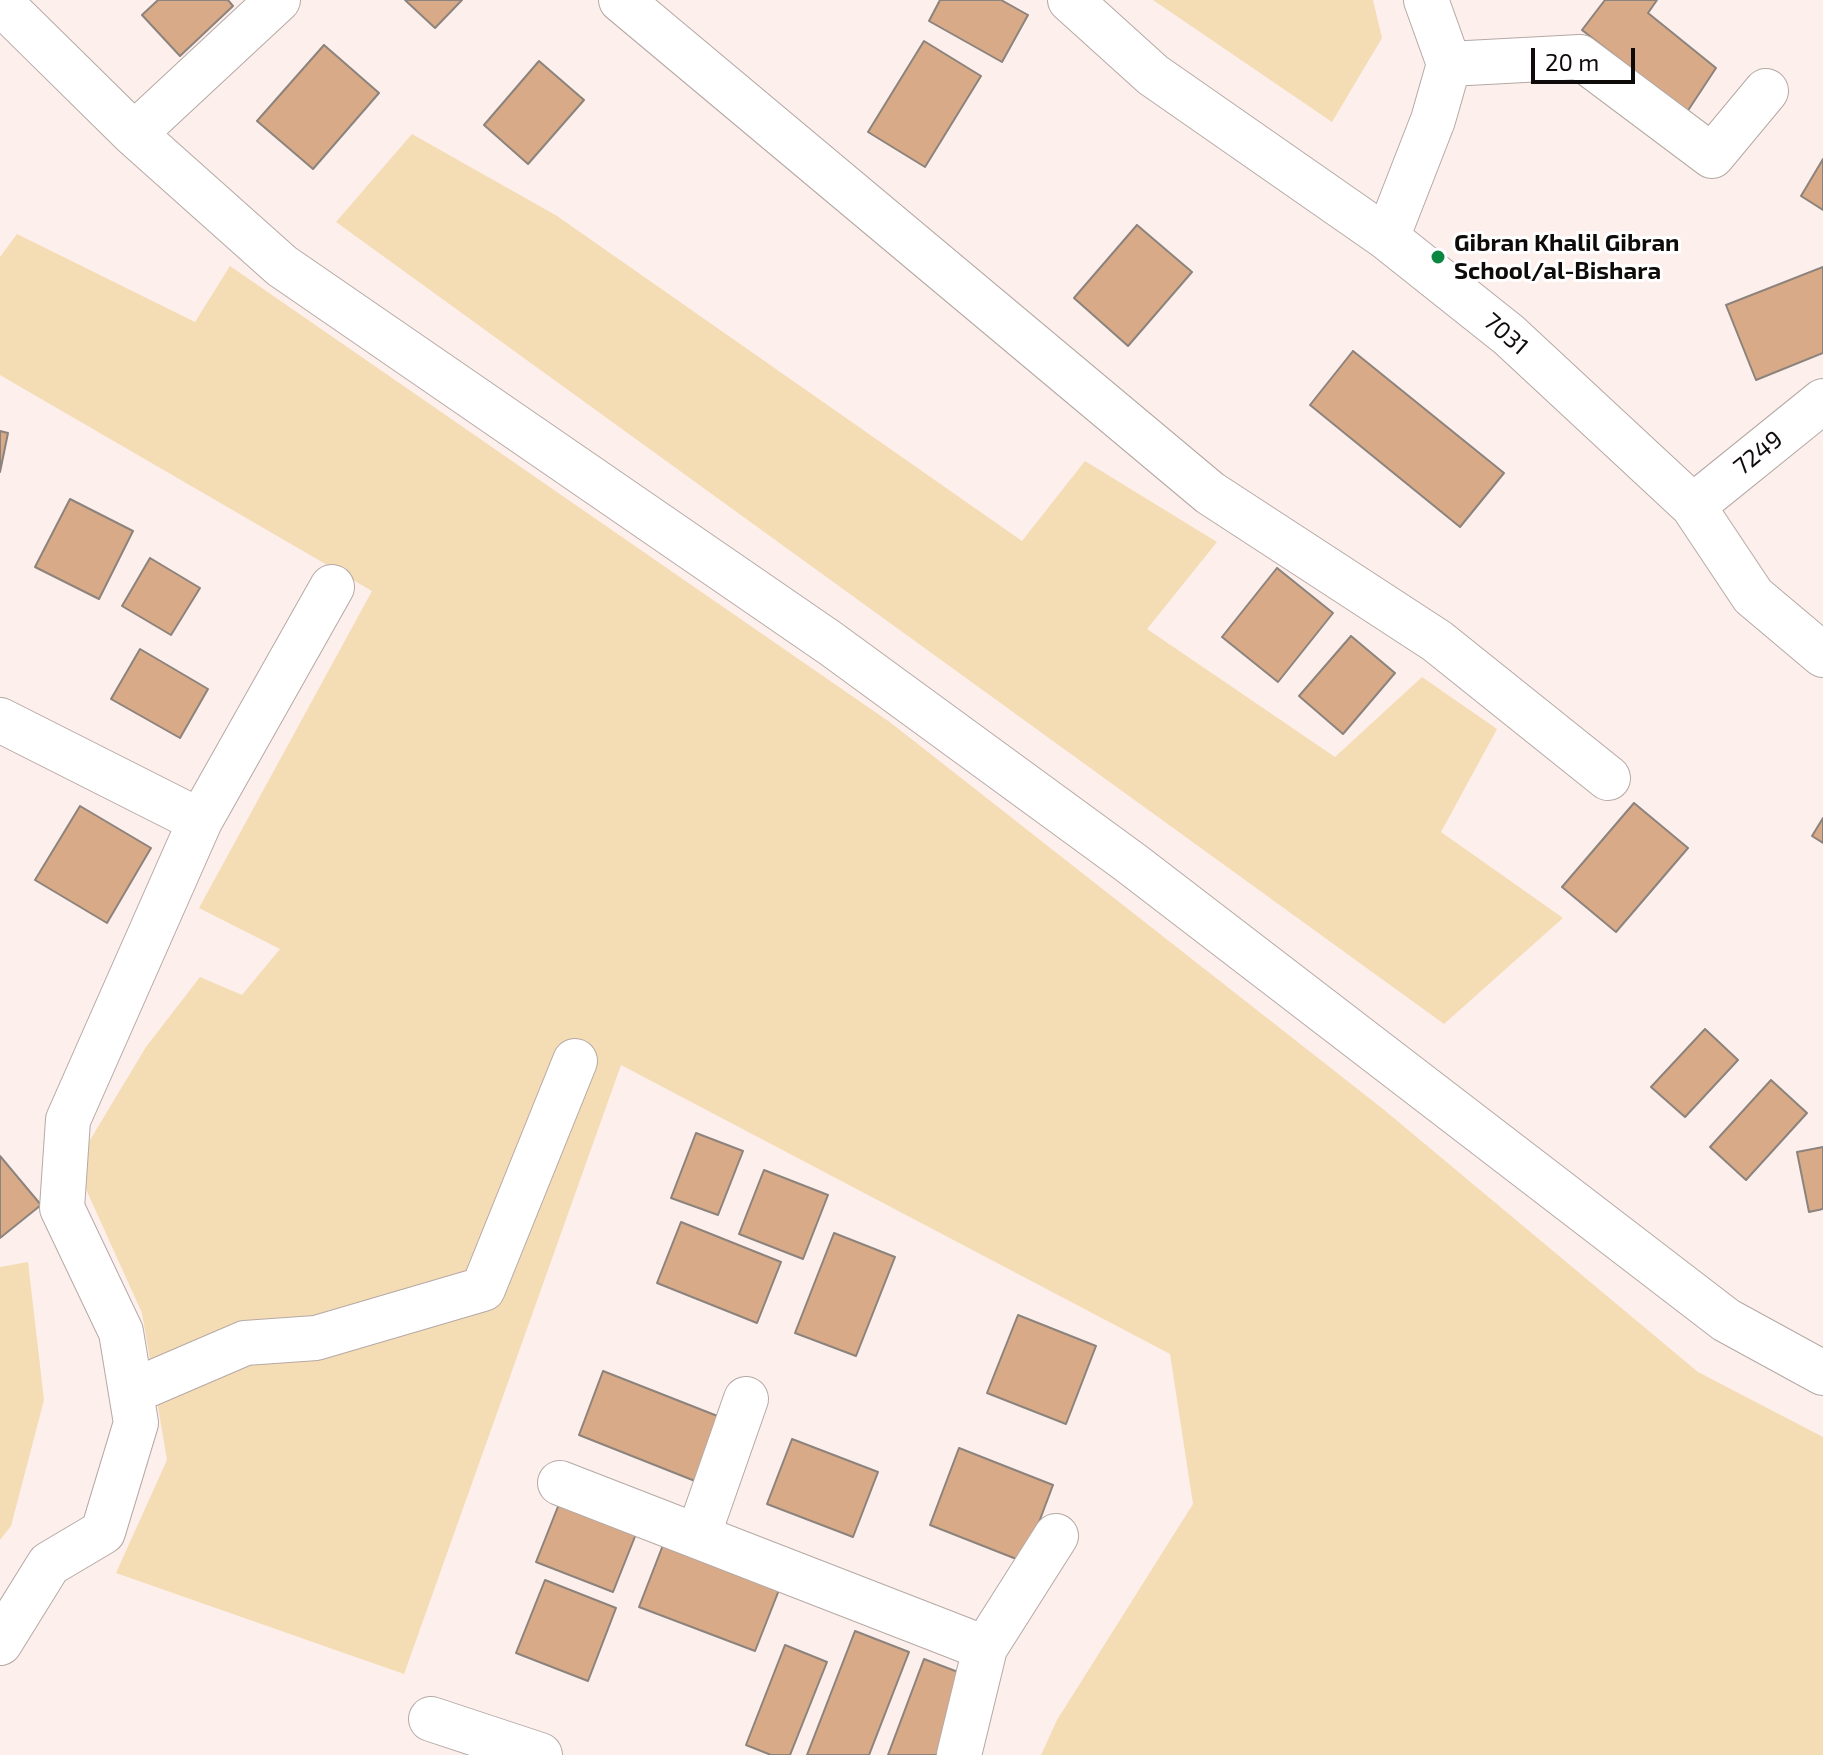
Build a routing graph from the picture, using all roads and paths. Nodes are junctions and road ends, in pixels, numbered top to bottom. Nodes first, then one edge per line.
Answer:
1 (278, 0) edge
2 (621, 0) edge
3 (1070, 0) edge
4 (1426, 0) edge
5 (0, 2) edge
6 (1449, 64) junction
7 (1766, 91) dead end
8 (134, 134) junction
9 (1387, 238) junction
10 (1823, 401) edge
11 (1693, 506) junction
12 (332, 587) dead end
13 (1823, 655) edge
14 (0, 720) edge
15 (1608, 778) dead end
16 (200, 821) junction
17 (575, 1061) dead end
18 (1820, 1368) edge
19 (131, 1392) junction
20 (746, 1399) dead end
21 (560, 1483) dead end
22 (698, 1536) junction
23 (1056, 1536) dead end
24 (0, 1643) edge
25 (985, 1648) junction
26 (431, 1719) dead end
27 (540, 1755) edge
28 (959, 1755) edge

1 - 8 street
2 - 15 street
3 - 9 street, 7031
4 - 6 street
5 - 8 street
6 - 7 street
6 - 9 street
8 - 18 street
9 - 11 street, 7031
10 - 11 street, 7249
11 - 13 street, 7031
12 - 16 street
14 - 16 street
16 - 19 street
17 - 19 street
19 - 24 street
20 - 22 street
21 - 22 street
22 - 25 street
23 - 25 street
25 - 28 street
26 - 27 street

